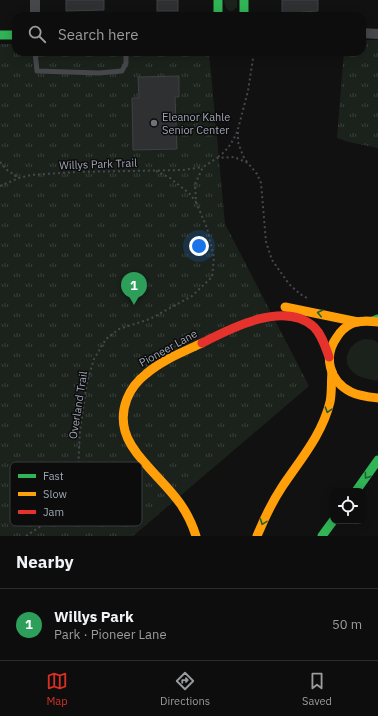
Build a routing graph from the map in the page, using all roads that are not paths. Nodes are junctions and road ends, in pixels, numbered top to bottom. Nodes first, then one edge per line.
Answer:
1 (35, 0) edge
2 (218, 0) edge
3 (244, 0) edge
4 (35, 12) edge
5 (218, 12) edge
6 (244, 12) edge
7 (366, 33) edge
8 (378, 34) edge
9 (0, 35) edge
10 (12, 35) edge
11 (35, 56) edge
12 (126, 56) edge
13 (376, 321) edge
14 (246, 322) junction
15 (358, 322) junction
16 (329, 357) junction
17 (332, 372) junction
18 (378, 398) edge
19 (378, 460) edge
20 (358, 488) edge
21 (331, 524) edge
22 (196, 536) edge
23 (258, 536) edge
24 (322, 536) edge

1 - 4 street
2 - 5 main road
3 - 6 main road
7 - 8 street
9 - 10 main road
11 - 12 lane
13 - 15 main road
15 -> 14 main road, Pioneer Lane
14 - 16 main road, Pioneer Lane
14 - 22 main road, Pioneer Lane
15 - 16 main road
16 - 17 main road, Pioneer Lane
17 - 18 main road
17 -> 23 main road
19 -> 20 main road
21 - 24 main road

